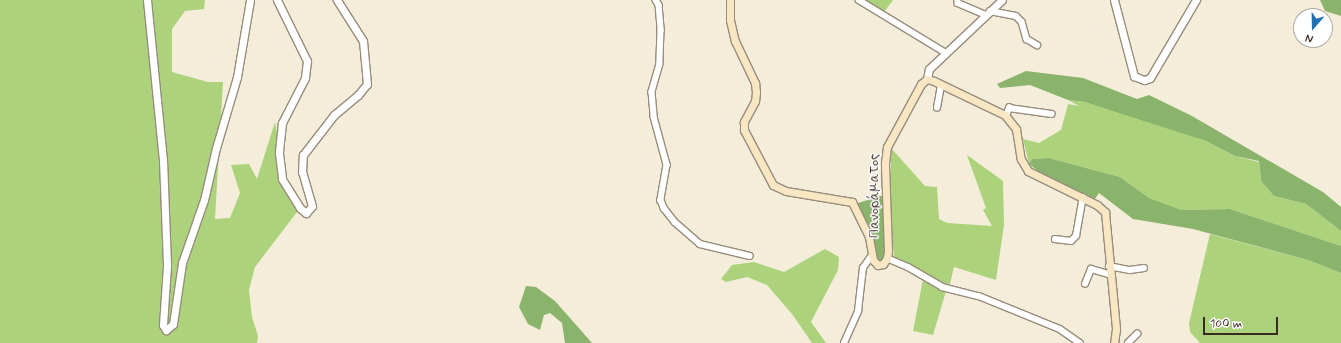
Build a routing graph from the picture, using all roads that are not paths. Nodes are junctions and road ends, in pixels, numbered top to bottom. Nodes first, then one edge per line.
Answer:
1 (147, 0) edge
2 (250, 0) edge
3 (277, 0) edge
4 (337, 0) edge
5 (656, 0) edge
6 (730, 0) edge
7 (859, 0) edge
8 (958, 0) edge
9 (1002, 0) edge
10 (1114, 0) edge
11 (1196, 0) edge
12 (988, 13) junction
13 (1036, 45) dead end
14 (946, 53) junction
15 (927, 79) junction
16 (941, 85) junction
17 (937, 108) dead end
18 (1052, 114) dead end
19 (1006, 116) junction
20 (1083, 198) junction
21 (1055, 239) dead end
22 (872, 255) junction
23 (750, 256) dead end
24 (887, 258) junction
25 (1109, 266) junction
26 (1144, 268) dead end
27 (1110, 274) junction
28 (1085, 284) dead end
29 (1137, 334) dead end
30 (844, 343) edge
31 (1080, 343) edge
32 (1114, 343) edge
33 (1128, 343) edge

1 - 2 street
3 - 4 street
5 - 23 street
6 - 22 main road, Πανοράματος
7 - 14 street
8 - 12 street
9 - 12 street
10 - 11 street
12 - 13 street
12 - 14 street
14 - 15 street
15 - 16 main road
15 - 24 main road, Πανοράματος
16 - 17 street
16 - 19 main road
18 - 19 street
19 - 20 main road
20 - 21 street
20 - 25 main road
22 - 24 main road, Πανοράματος
22 - 30 street
24 - 31 street
25 - 26 street
25 - 27 main road
27 - 28 street
27 - 32 main road
29 - 33 street

